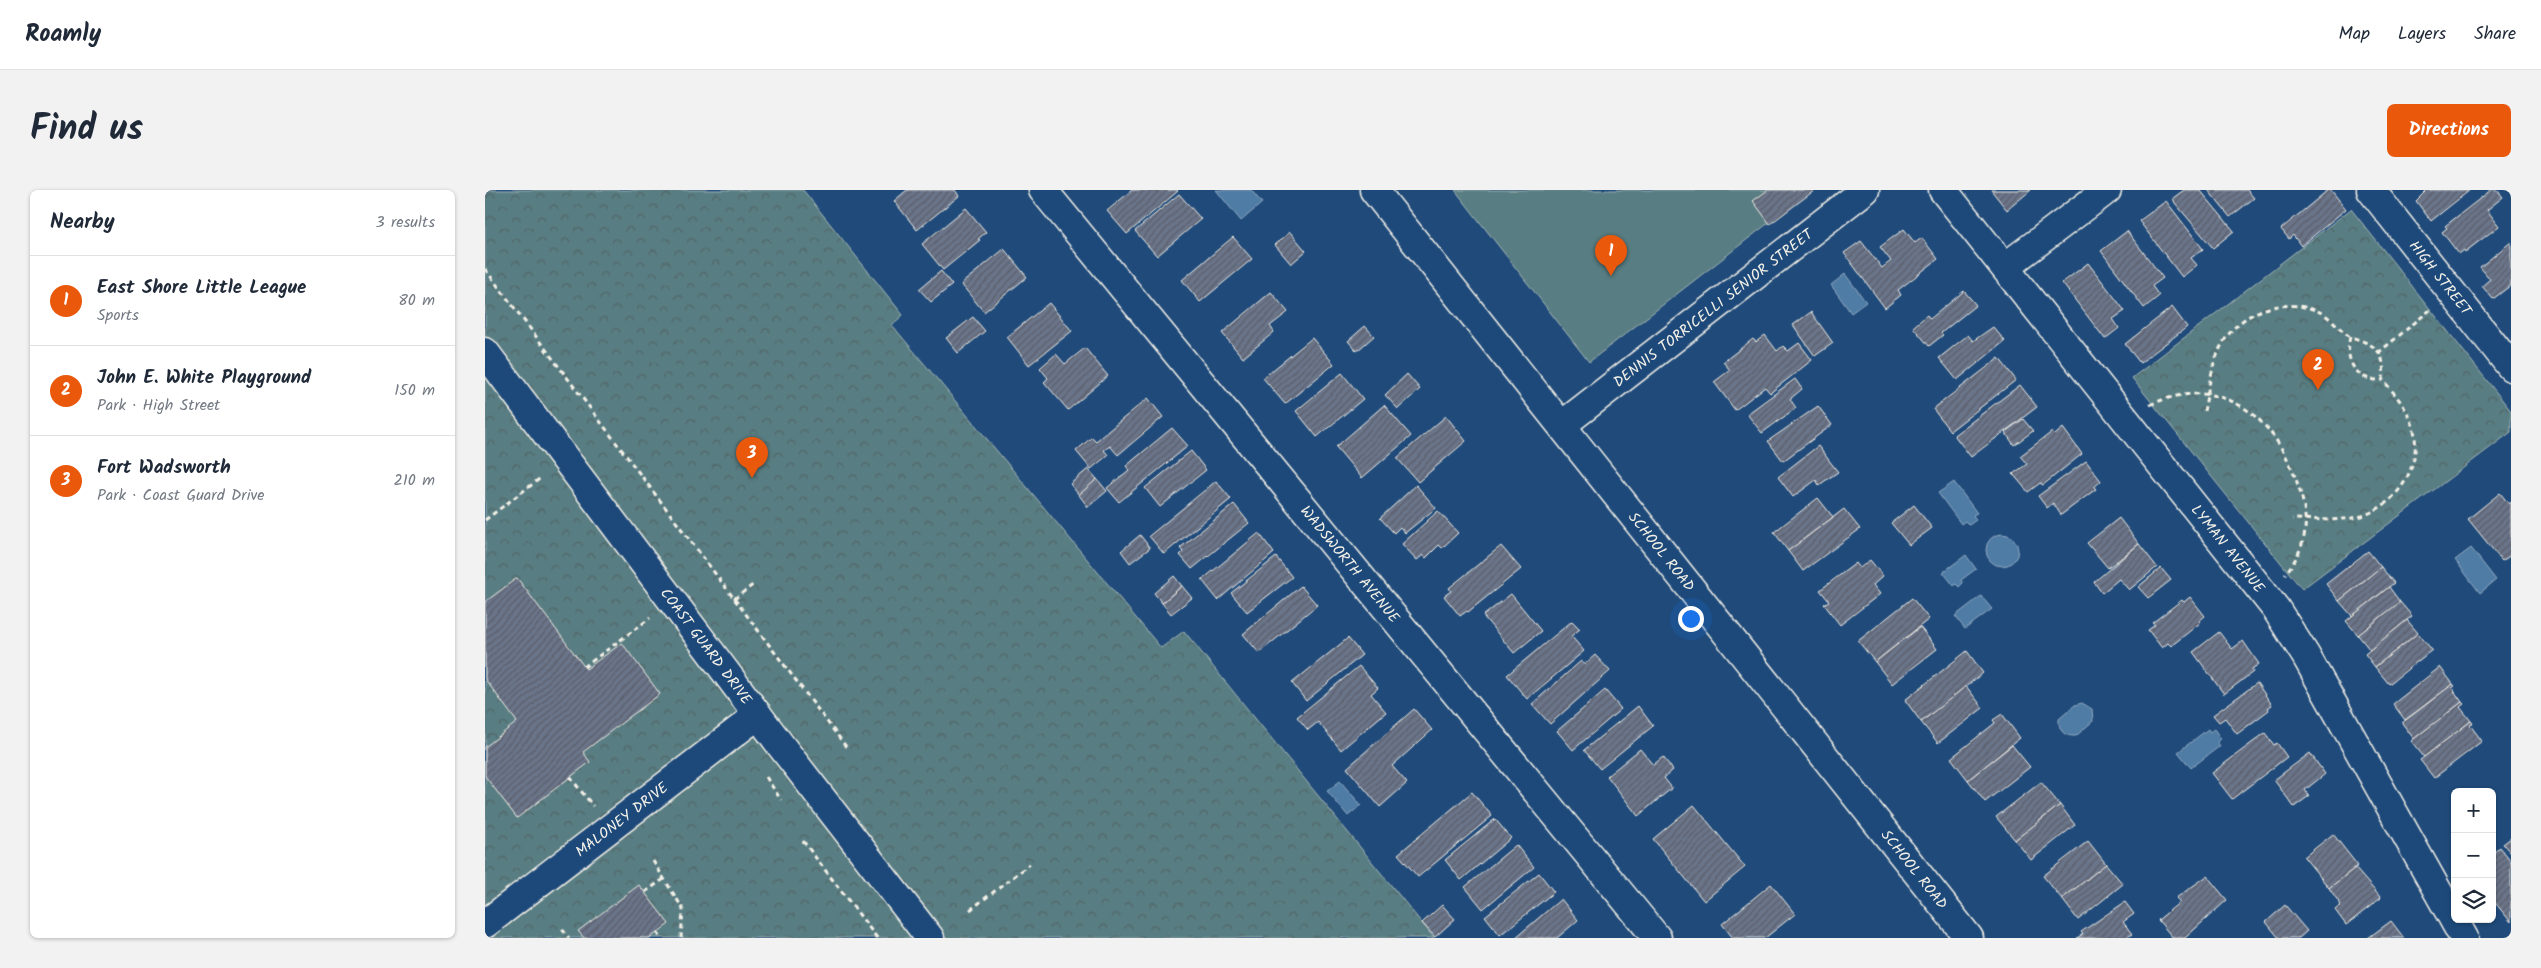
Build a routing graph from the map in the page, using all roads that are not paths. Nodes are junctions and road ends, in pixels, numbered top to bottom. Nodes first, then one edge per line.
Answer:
1 (1043, 190) edge
2 (1374, 190) edge
3 (1865, 190) edge
4 (1943, 190) edge
5 (2107, 190) edge
6 (2371, 190) edge
7 (2005, 267) junction
8 (485, 352) edge
9 (2511, 367) edge
10 (1562, 425) junction
11 (758, 715) junction
12 (485, 924) edge
13 (929, 938) edge
14 (1657, 938) edge
15 (1969, 938) edge
16 (2464, 938) edge

1 - 14 street, WADSWORTH AVENUE
2 - 10 street, SCHOOL ROAD
3 - 10 street, DENNIS TORRICELLI SENIOR STREET
4 - 7 street, LYMAN AVENUE
5 - 7 street
6 - 9 street, HIGH STREET
7 - 16 street, LYMAN AVENUE
8 - 11 street, COAST GUARD DRIVE
10 - 15 street, SCHOOL ROAD
11 - 12 street, MALONEY DRIVE
11 - 13 street, COAST GUARD DRIVE

